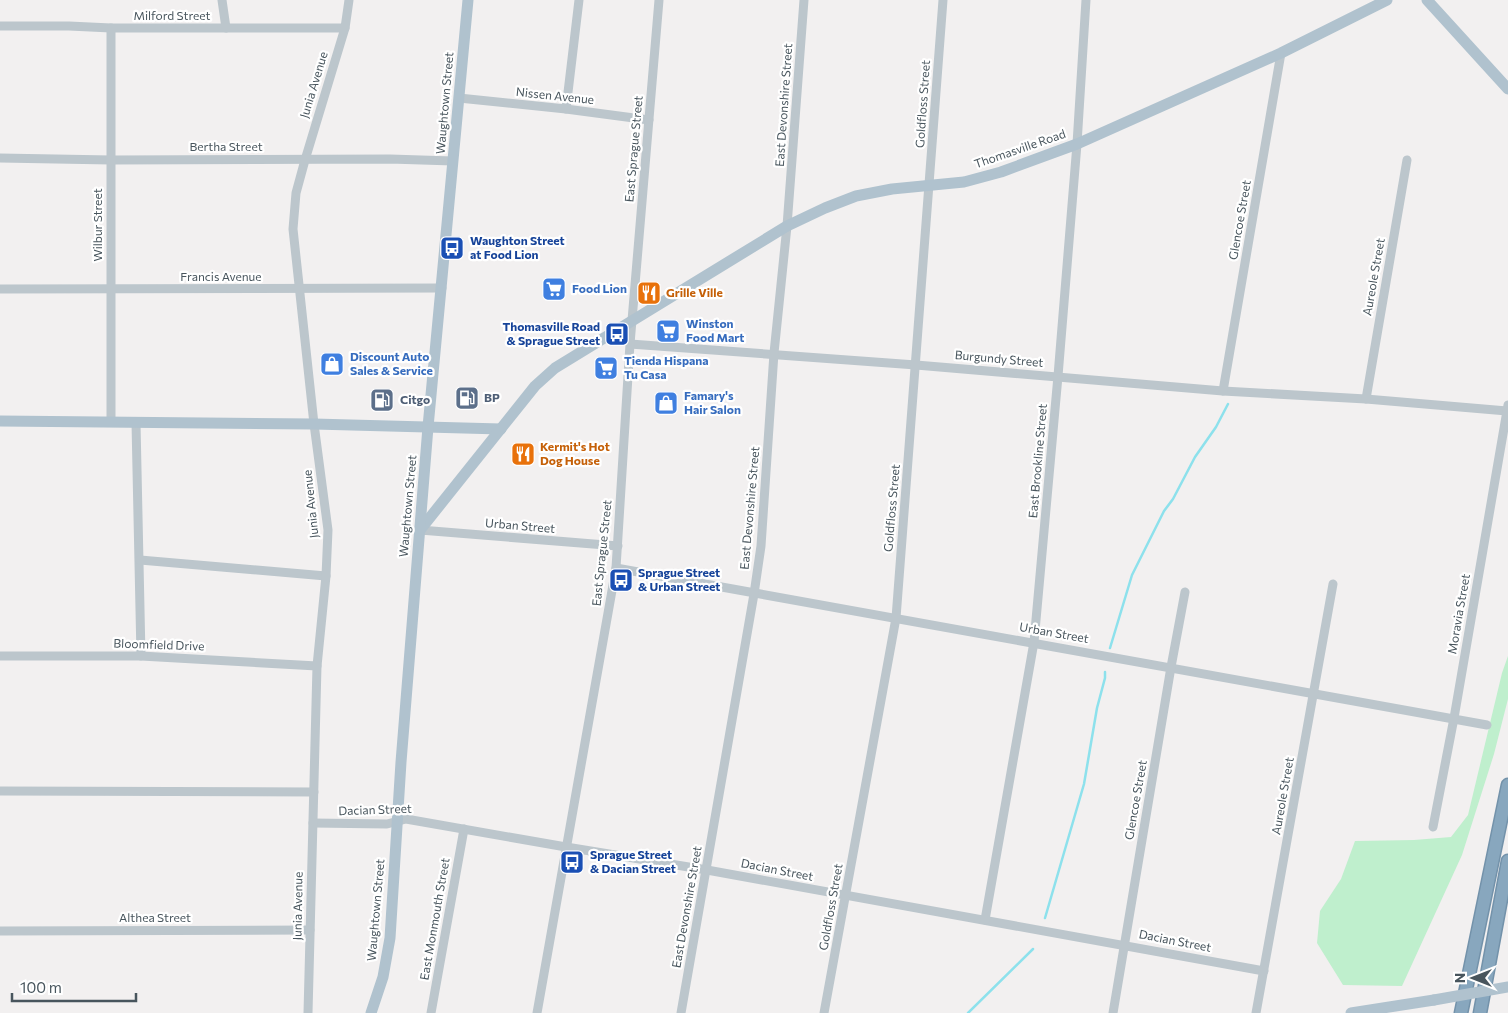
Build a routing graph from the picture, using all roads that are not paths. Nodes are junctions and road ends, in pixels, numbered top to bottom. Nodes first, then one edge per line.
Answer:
1 (222, 0) edge
2 (349, 0) edge
3 (468, 0) edge
4 (580, 0) edge
5 (659, 0) edge
6 (804, 0) edge
7 (943, 0) edge
8 (1086, 0) edge
9 (1387, 0) edge
10 (1427, 0) edge
11 (0, 26) edge
12 (111, 28) junction
13 (226, 28) junction
14 (345, 28) junction
15 (1281, 53) junction
16 (1508, 88) edge
17 (459, 98) junction
18 (566, 109) junction
19 (649, 120) junction
20 (1077, 144) junction
21 (0, 158) edge
22 (111, 160) junction
23 (305, 160) junction
24 (1407, 160) dead end
25 (453, 161) junction
26 (930, 186) junction
27 (787, 226) junction
28 (442, 288) junction
29 (0, 289) edge
30 (111, 290) junction
31 (299, 290) junction
32 (633, 319) junction
33 (630, 344) junction
34 (774, 353) junction
35 (916, 365) junction
36 (1058, 376) junction
37 (1223, 392) junction
38 (1366, 400) junction
39 (1507, 408) edge
40 (0, 421) edge
41 (111, 422) junction
42 (136, 423) junction
43 (314, 424) junction
44 (428, 427) junction
45 (501, 429) junction
46 (420, 530) junction
47 (618, 546) junction
48 (140, 560) junction
49 (616, 568) junction
50 (326, 576) junction
51 (1332, 584) dead end
52 (1186, 592) dead end
53 (754, 594) junction
54 (896, 618) junction
55 (1034, 642) junction
56 (0, 656) edge
57 (141, 656) junction
58 (318, 666) junction
59 (1171, 667) junction
60 (1314, 692) junction
61 (1454, 718) junction
62 (1487, 724) dead end
63 (1508, 785) edge
64 (0, 791) edge
65 (314, 792) junction
66 (397, 821) junction
67 (313, 823) junction
68 (1433, 827) dead end
69 (464, 829) junction
70 (566, 847) junction
71 (1508, 861) edge
72 (707, 870) junction
73 (845, 895) junction
74 (984, 920) junction
75 (310, 930) junction
76 (0, 931) edge
77 (1124, 944) junction
78 (1264, 971) junction
79 (1508, 987) edge
80 (308, 1013) edge
81 (371, 1013) edge
82 (431, 1013) edge
83 (537, 1013) edge
84 (681, 1013) edge
85 (824, 1013) edge
86 (1113, 1013) edge
87 (1256, 1013) edge
88 (1351, 1013) edge
89 (1461, 1013) edge
90 (1480, 1013) edge

1 - 13 street
2 - 14 street, Junia Avenue
3 - 17 main road, Waughtown Street
4 - 18 street
5 - 19 street, East Sprague Street
6 - 27 street, East Devonshire Street
7 - 26 street, Goldfloss Street
8 - 20 street, East Brookline Street
9 - 15 main road, Thomasville Road
10 - 16 main road
11 - 12 street, Milford Street
12 - 13 street, Milford Street
12 - 22 street, Wilbur Street
13 - 14 street, Milford Street
14 - 23 street, Junia Avenue
15 - 20 main road, Thomasville Road
15 - 37 street, Glencoe Street
17 - 18 street, Nissen Avenue
17 - 25 main road, Waughtown Street
18 - 19 street, Nissen Avenue
19 - 32 street, East Sprague Street
20 - 26 main road, Thomasville Road
20 - 36 street, East Brookline Street
21 - 22 street, Bertha Street
22 - 23 street, Bertha Street
22 - 30 street, Wilbur Street
23 - 25 street, Bertha Street
23 - 31 street, Junia Avenue
24 - 38 street, Aureole Street
25 - 28 main road, Waughtown Street
26 - 27 main road, Thomasville Road
26 - 35 street, Goldfloss Street
27 - 32 main road, Thomasville Road
27 - 34 street, East Devonshire Street
28 - 31 street, Francis Avenue
28 - 44 main road, Waughtown Street
29 - 30 street, Francis Avenue
30 - 31 street, Francis Avenue
30 - 41 street, Wilbur Street
31 - 43 street, Junia Avenue
32 - 33 street, East Sprague Street
32 - 45 main road, Thomasville Road
33 - 34 street, Burgundy Street
33 - 47 street, East Sprague Street
34 - 35 street, Burgundy Street
34 - 53 street, East Devonshire Street
35 - 36 street, Burgundy Street
35 - 54 street, Goldfloss Street
36 - 37 street, Burgundy Street
36 - 55 street, East Brookline Street
37 - 38 street, Burgundy Street
38 - 39 street, Burgundy Street
39 - 61 street, Moravia Street
40 - 41 main road
41 - 42 main road
42 - 43 main road
42 - 48 street
43 - 44 main road
43 - 50 street, Junia Avenue
44 - 45 main road
44 - 46 main road, Waughtown Street
45 - 46 main road, Thomasville Road
46 - 47 street, Urban Street
46 - 66 main road, Waughtown Street
47 - 49 street, East Sprague Street
48 - 50 street
48 - 57 street
49 - 53 street, Urban Street
49 - 70 street, East Sprague Street
50 - 58 street, Junia Avenue
51 - 60 street, Aureole Street
52 - 59 street, Glencoe Street
53 - 54 street, Urban Street
53 - 72 street, East Devonshire Street
54 - 55 street, Urban Street
54 - 73 street, Goldfloss Street
55 - 59 street, Urban Street
55 - 74 street, East Brookline Street
56 - 57 street, Bloomfield Drive
57 - 58 street, Bloomfield Drive
58 - 65 street, Junia Avenue
59 - 60 street, Urban Street
59 - 77 street, Glencoe Street
60 - 61 street, Urban Street
60 - 78 street, Aureole Street
61 - 62 street, Urban Street
61 - 68 street, Moravia Street
63 - 89 highway
64 - 65 street
65 - 67 street, Junia Avenue
66 - 67 street, Dacian Street
66 - 69 street, Dacian Street
66 - 81 main road, Waughtown Street
67 - 75 street, Junia Avenue
69 - 70 street, Dacian Street
69 - 82 street, East Monmouth Street
70 - 72 street, Dacian Street
70 - 83 street, East Sprague Street
71 - 90 highway
72 - 73 street, Dacian Street
72 - 84 street, East Devonshire Street
73 - 74 street, Dacian Street
73 - 85 street, Goldfloss Street
74 - 77 street, Dacian Street
75 - 76 street, Althea Street
75 - 80 street, Junia Avenue
77 - 78 street, Dacian Street
77 - 86 street, Glencoe Street
78 - 87 street, Aureole Street
79 - 88 main road, bridge

